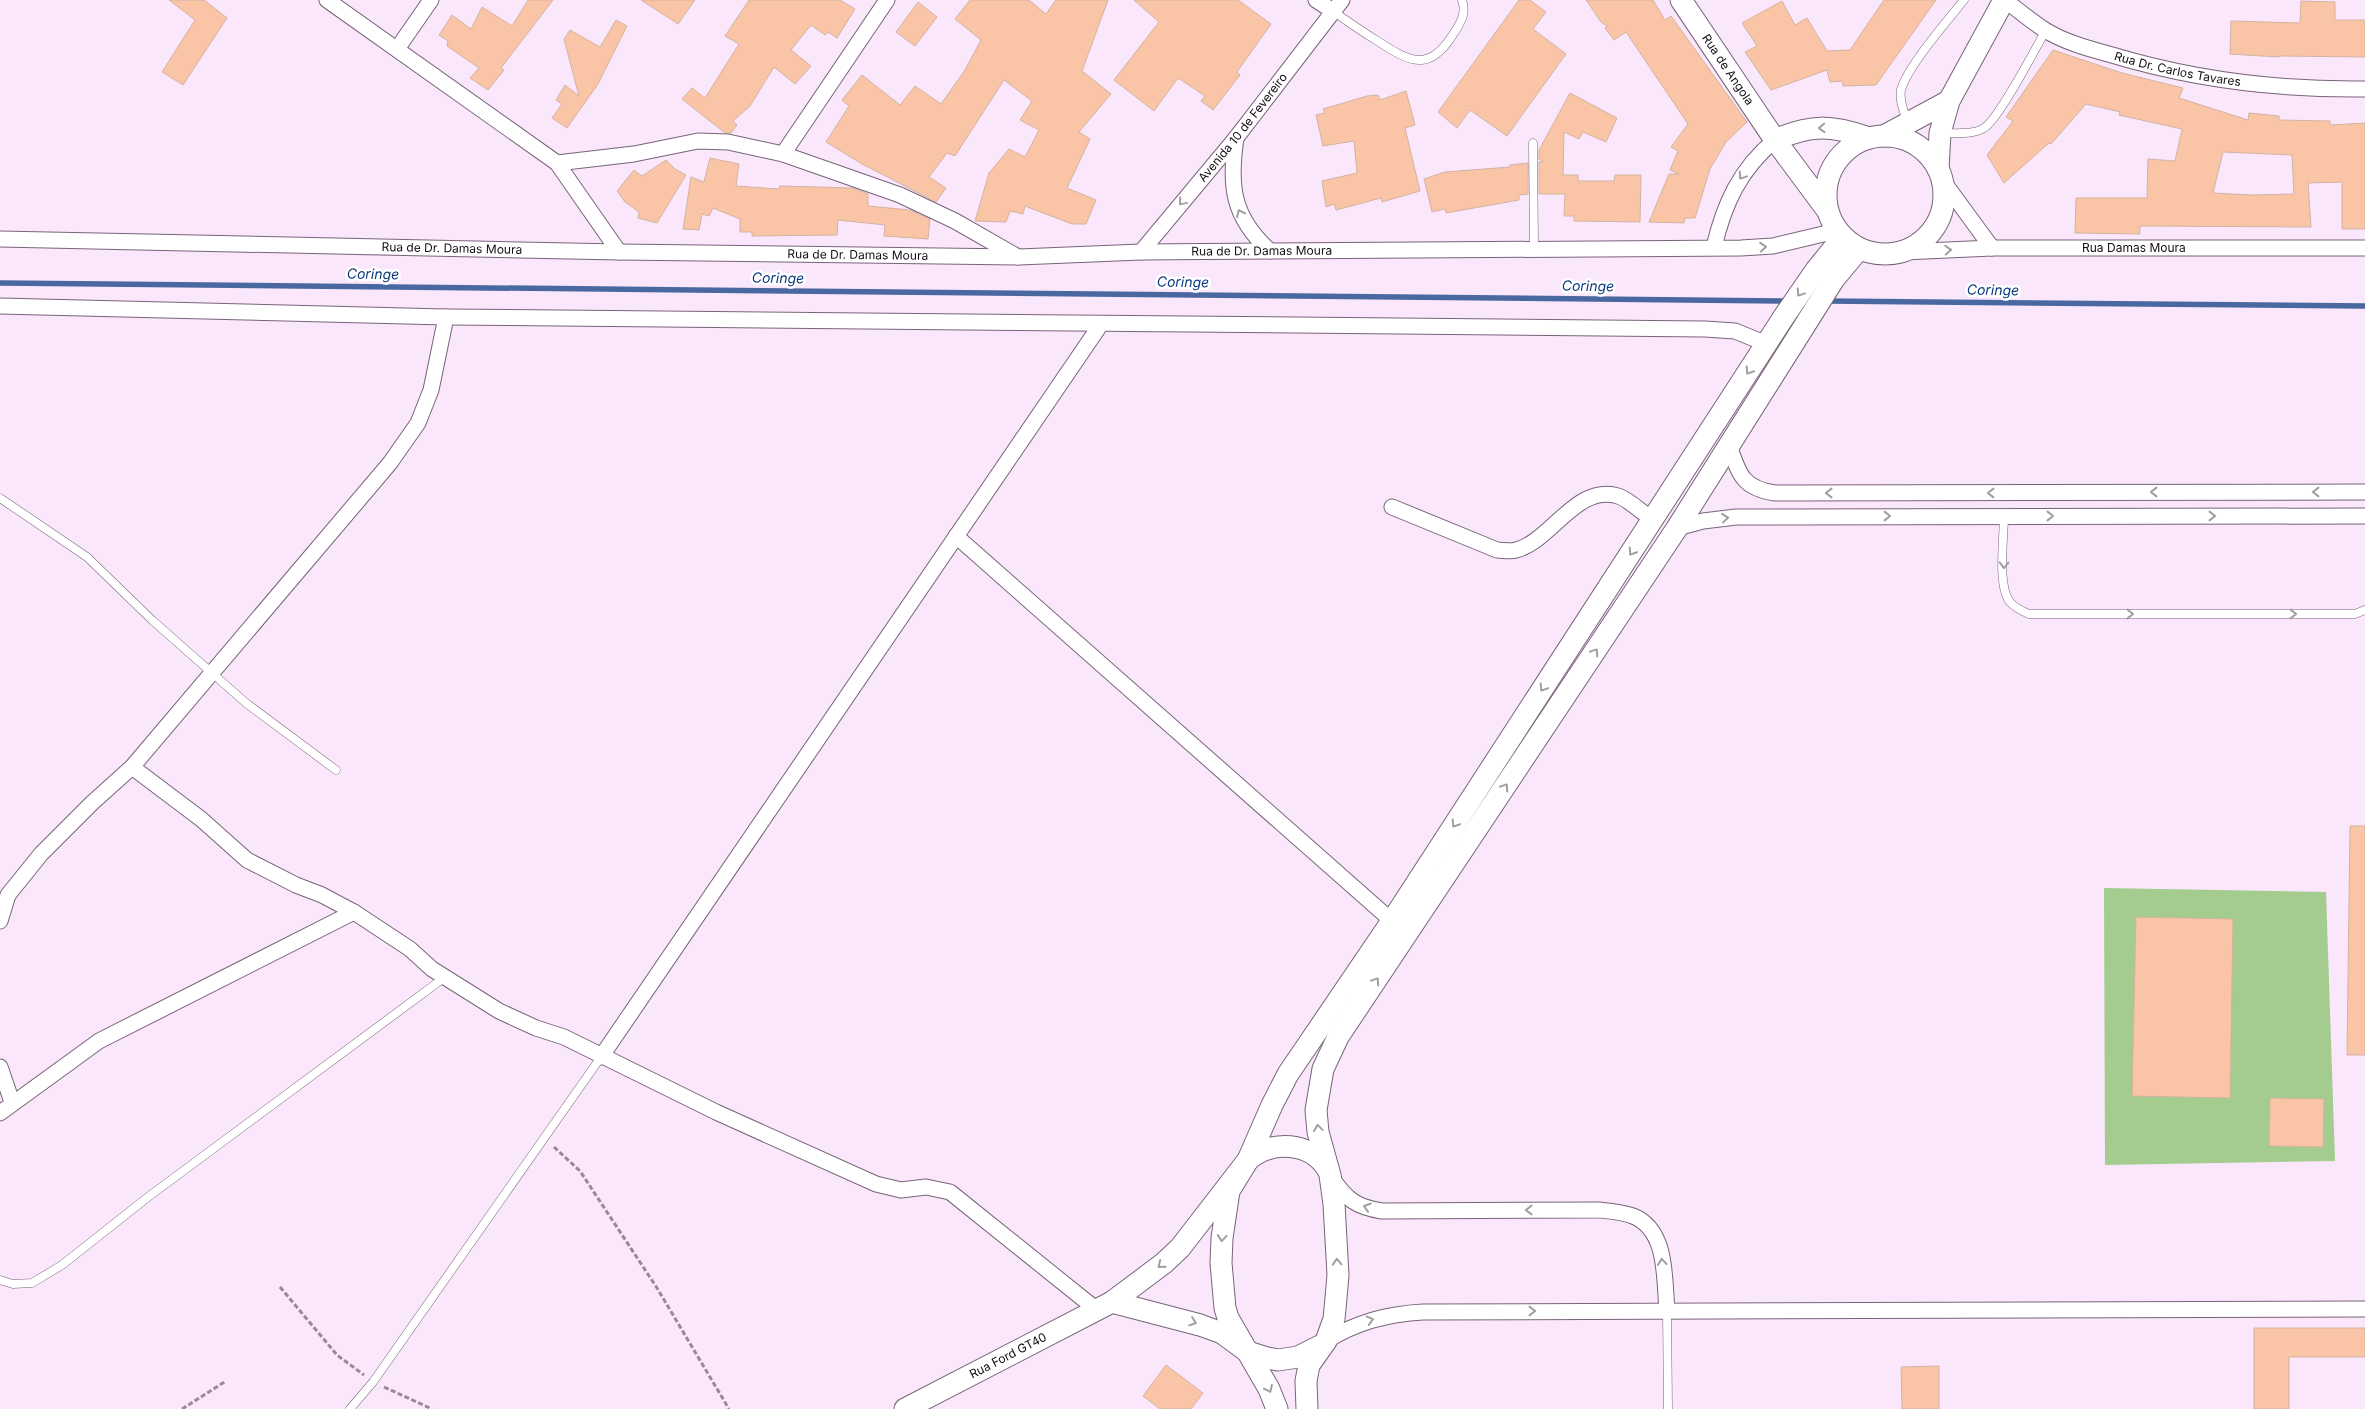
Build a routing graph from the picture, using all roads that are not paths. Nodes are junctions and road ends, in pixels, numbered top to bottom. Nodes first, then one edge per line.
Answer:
1 (326, 0) edge
2 (431, 0) edge
3 (887, 0) edge
4 (1316, 0) edge
5 (1462, 0) edge
6 (1681, 0) edge
7 (1964, 0) edge
8 (2004, 0) edge
9 (1337, 6) edge
10 (2046, 30) junction
11 (397, 49) junction
12 (2365, 89) edge
13 (1949, 101) junction
14 (1908, 122) junction
15 (1940, 133) junction
16 (1876, 137) junction
17 (1236, 138) junction
18 (1775, 140) junction
19 (1533, 143) dead end
20 (783, 154) junction
21 (557, 162) junction
22 (1940, 175) junction
23 (1827, 210) junction
24 (0, 239) edge
25 (1846, 239) junction
26 (1714, 247) junction
27 (1534, 248) junction
28 (1992, 248) junction
29 (2365, 248) edge
30 (1270, 251) junction
31 (619, 252) junction
32 (1141, 252) junction
33 (1903, 252) junction
34 (1019, 257) junction
35 (1825, 274) junction
36 (0, 306) edge
37 (446, 317) junction
38 (1101, 324) junction
39 (1767, 344) junction
40 (1729, 445) junction
41 (2365, 492) edge
42 (0, 498) edge
43 (1392, 506) dead end
44 (2004, 516) junction
45 (2365, 516) edge
46 (1653, 520) junction
47 (1677, 528) junction
48 (956, 536) junction
49 (2365, 610) edge
50 (212, 672) junction
51 (132, 767) junction
52 (336, 770) dead end
53 (4, 897) edge
54 (354, 912) junction
55 (0, 921) edge
56 (1392, 921) junction
57 (445, 977) junction
58 (601, 1058) junction
59 (0, 1068) edge
60 (12, 1102) junction
61 (0, 1113) edge
62 (1248, 1160) junction
63 (1330, 1175) junction
64 (0, 1280) edge
65 (1104, 1306) junction
66 (2365, 1309) edge
67 (1666, 1310) junction
68 (1326, 1340) junction
69 (1248, 1352) junction
70 (350, 1409) edge
71 (905, 1409) edge
72 (1277, 1409) edge
73 (1307, 1409) edge
74 (1668, 1409) edge

1 - 11 street
2 - 11 street
3 - 20 street
4 - 9 street
5 - 9 lane
6 - 18 street, Rua de Angola
7 - 14 lane
8 - 10 street, Rua Dr. Carlos Tavares
8 - 13 street
9 - 17 street, Avenida 10 de Fevereiro
10 - 12 street, Rua Dr. Carlos Tavares
10 - 15 lane
11 - 21 street
13 - 14 street
13 - 15 street
14 - 16 street
15 - 22 street
16 -> 18 street
16 - 22 street
16 - 23 street
30 -> 17 street
17 -> 32 street, Avenida 10 de Fevereiro
18 - 23 street, Rua de Angola
18 -> 26 street
19 - 27 lane
20 - 21 street
20 - 34 street
21 - 31 street
22 - 28 street
22 - 33 street
23 - 25 street
24 - 31 street, Rua de Dr. Damas Moura
26 -> 25 street, Rua de Dr. Damas Moura
25 - 33 street
25 - 35 street
26 - 27 street, Rua de Dr. Damas Moura
27 - 30 street, Rua de Dr. Damas Moura
28 - 29 street, Rua Damas Moura
33 -> 28 street, Rua Damas Moura
30 - 32 street, Rua de Dr. Damas Moura
31 - 34 street, Rua de Dr. Damas Moura
32 - 34 street, Rua de Dr. Damas Moura
35 -> 39 street
35 - 40 street
36 - 37 street
37 - 38 street
37 - 50 street
38 - 39 street
38 - 48 street
39 -> 46 street
41 -> 40 street
40 - 47 street
42 - 50 lane
43 - 46 street
44 -> 45 street
47 -> 44 street
44 -> 49 lane
46 -> 56 street
63 -> 47 street
48 - 56 street
48 - 58 street
50 - 51 street
50 - 52 lane
51 - 53 street
51 - 54 street
53 - 55 street
54 - 57 street
54 - 60 street
56 - 62 street
57 - 58 street
57 - 64 lane
58 - 65 street
58 - 70 lane
59 - 60 street
60 - 61 street
62 - 63 street
62 -> 65 street, Rua Ford GT40
62 -> 69 street
67 -> 63 street
68 -> 63 street
65 -> 69 street
65 - 71 street, Rua Ford GT40
66 - 67 street
68 -> 67 street
67 - 74 lane
68 - 69 street
68 - 73 street
69 -> 72 street

